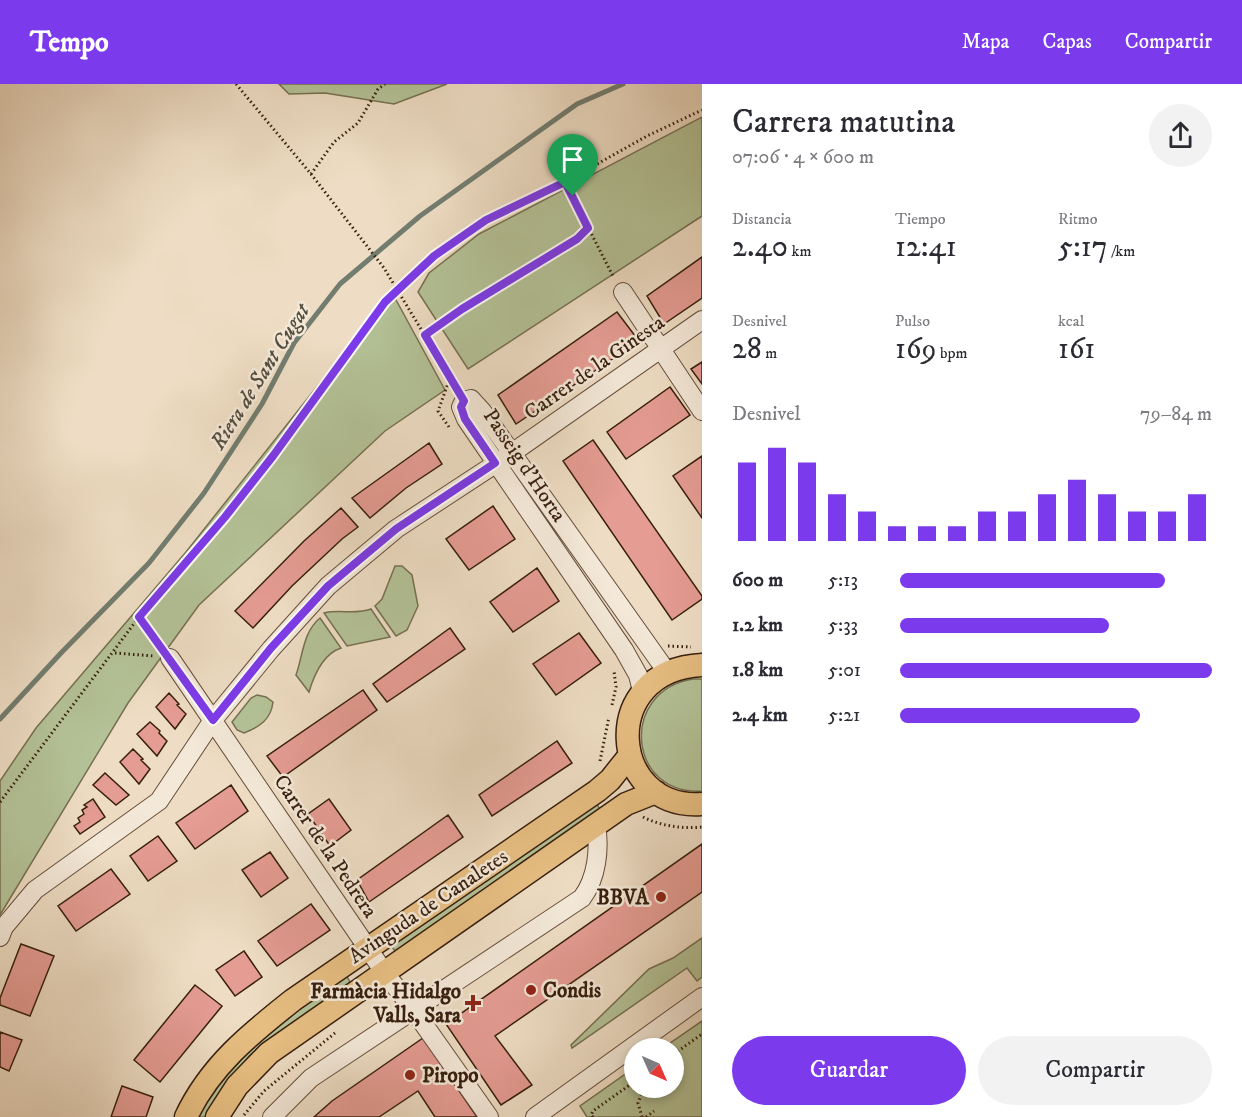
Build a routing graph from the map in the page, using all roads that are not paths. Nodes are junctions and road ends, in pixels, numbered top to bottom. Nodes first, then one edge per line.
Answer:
1 (620, 288) road end
2 (702, 320) edge
3 (660, 348) junction
4 (702, 411) edge
5 (512, 453) junction
6 (495, 463) junction
7 (170, 658) road end
8 (702, 665) edge
9 (667, 672) junction
10 (642, 691) junction
11 (213, 720) junction
12 (630, 755) junction
13 (656, 792) junction
14 (702, 804) edge
15 (596, 824) junction
16 (0, 937) edge
17 (368, 947) junction
18 (384, 972) junction
19 (702, 997) edge
20 (413, 1009) junction
21 (186, 1117) edge
22 (217, 1117) edge
23 (272, 1117) edge
24 (489, 1117) edge
25 (535, 1117) edge

1 - 3 street
2 - 3 street, Carrer de la Ginesta
3 - 4 street
3 - 5 street, Carrer de la Ginesta
5 - 6 street, Carrer de la Ginesta
5 - 6 street, Passeig d'Horta
5 - 9 street, Passeig d'Horta
6 - 10 street, Passeig d'Horta
6 - 11 street, Carrer de la Ginesta
7 - 11 street, Carrer de la Pedrera
8 - 9 main road
9 - 10 main road
10 - 12 main road
11 - 16 street, Carrer de la Ginesta
11 - 17 street, Carrer de la Pedrera
12 - 13 main road
12 - 17 main road, Avinguda de Canaletes
13 - 14 main road
13 - 15 main road, Avinguda de Canaletes
15 - 18 main road, Avinguda de Canaletes
15 - 20 street
17 - 18 street, Carrer de la Pedrera
17 - 21 main road, Avinguda de Canaletes
18 - 20 street, Carrer de la Pedrera
18 - 22 main road, Avinguda de Canaletes
19 - 25 street
20 - 23 street
20 - 24 street, Carrer de la Pedrera

